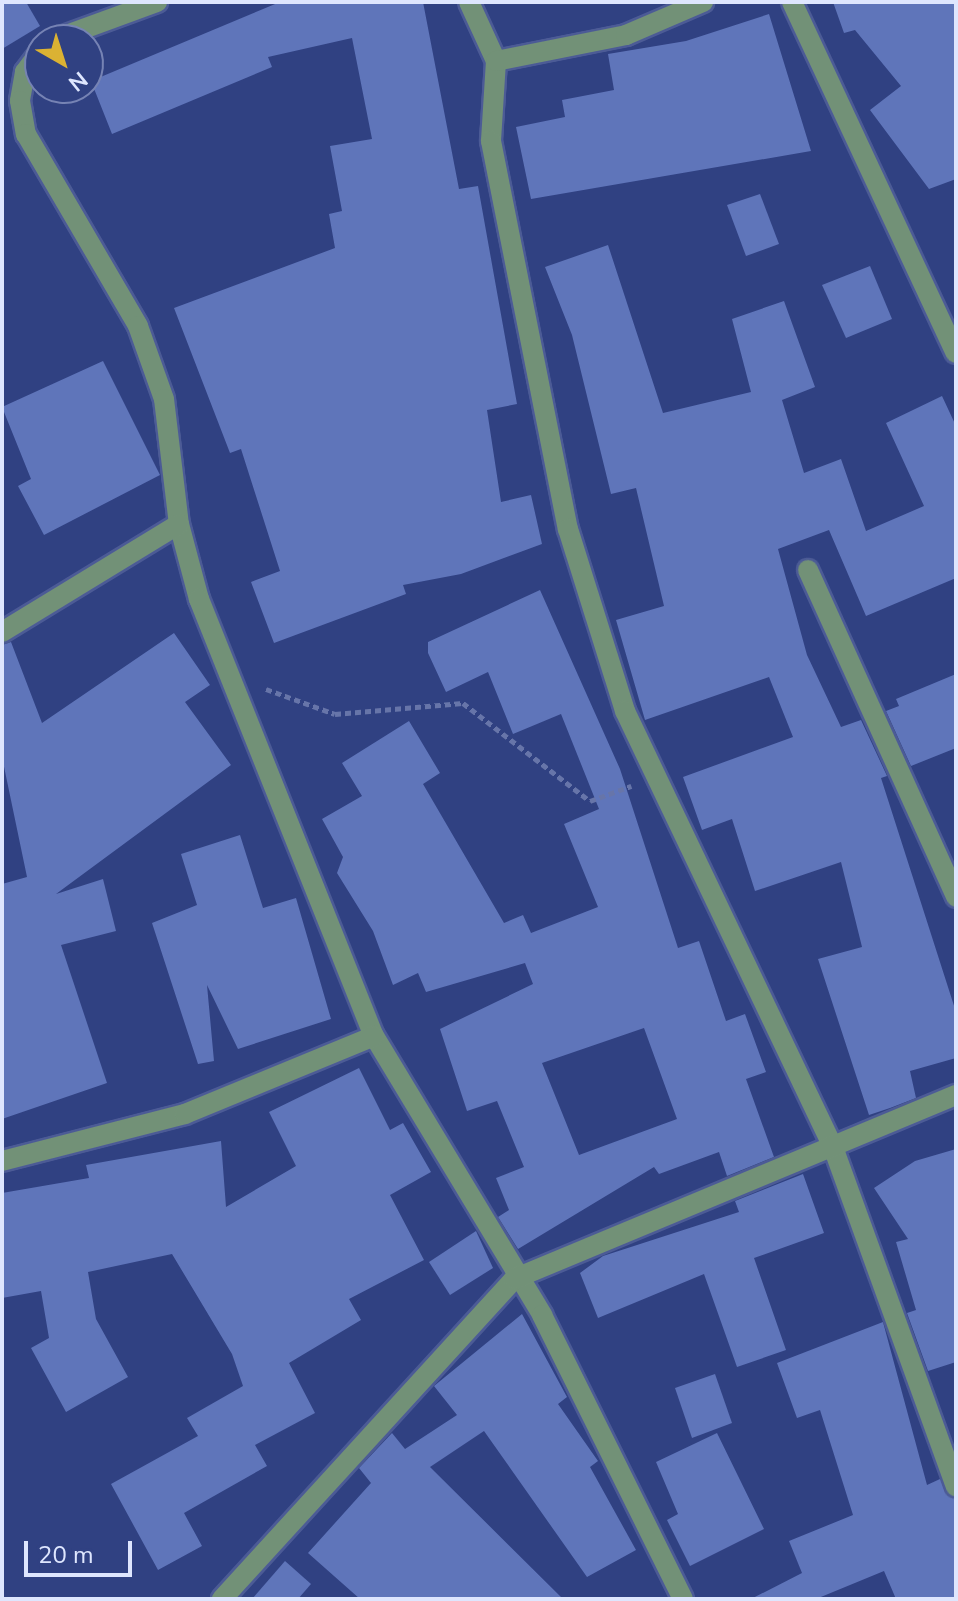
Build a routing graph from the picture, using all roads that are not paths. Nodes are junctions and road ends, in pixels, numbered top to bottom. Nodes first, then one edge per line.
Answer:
1 (157, 2) edge
2 (469, 2) edge
3 (703, 2) edge
4 (792, 2) edge
5 (97, 24) edge
6 (496, 61) junction
7 (24, 78) edge
8 (956, 353) edge
9 (179, 524) junction
10 (808, 570) dead end
11 (2, 632) edge
12 (956, 897) edge
13 (374, 1036) junction
14 (956, 1095) edge
15 (833, 1147) junction
16 (2, 1161) edge
17 (514, 1279) junction
18 (956, 1486) edge
19 (222, 1599) edge
20 (683, 1599) edge

1 - 5 street
2 - 6 street
3 - 6 street
4 - 8 street
6 - 15 street
7 - 9 street
9 - 11 street
9 - 13 street
10 - 12 street
13 - 16 street
13 - 17 street
14 - 15 street
15 - 17 street
15 - 18 street
17 - 19 street
17 - 20 street

